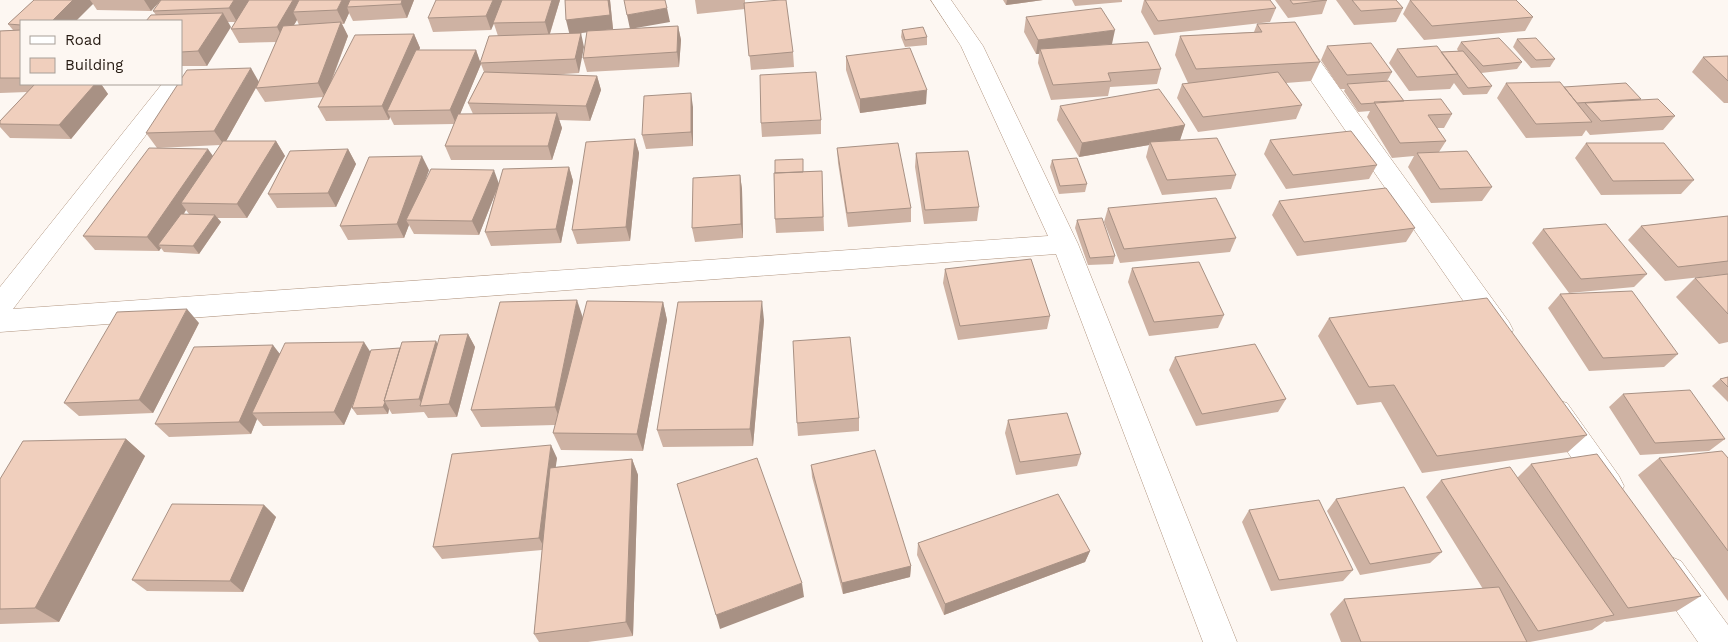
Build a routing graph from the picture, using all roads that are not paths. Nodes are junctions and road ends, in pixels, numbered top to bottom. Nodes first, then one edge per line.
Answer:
1 (941, 0) edge
2 (1307, 59) edge
3 (172, 85) edge
4 (1065, 244) junction
5 (0, 306) edge
6 (0, 320) edge
7 (1515, 353) edge
8 (1543, 393) edge
9 (1622, 505) edge
10 (1656, 554) edge
11 (1220, 642) edge
12 (1719, 642) edge

1 - 4 street
2 - 7 street
3 - 5 street
4 - 6 street
4 - 11 street
8 - 9 street
10 - 12 street

